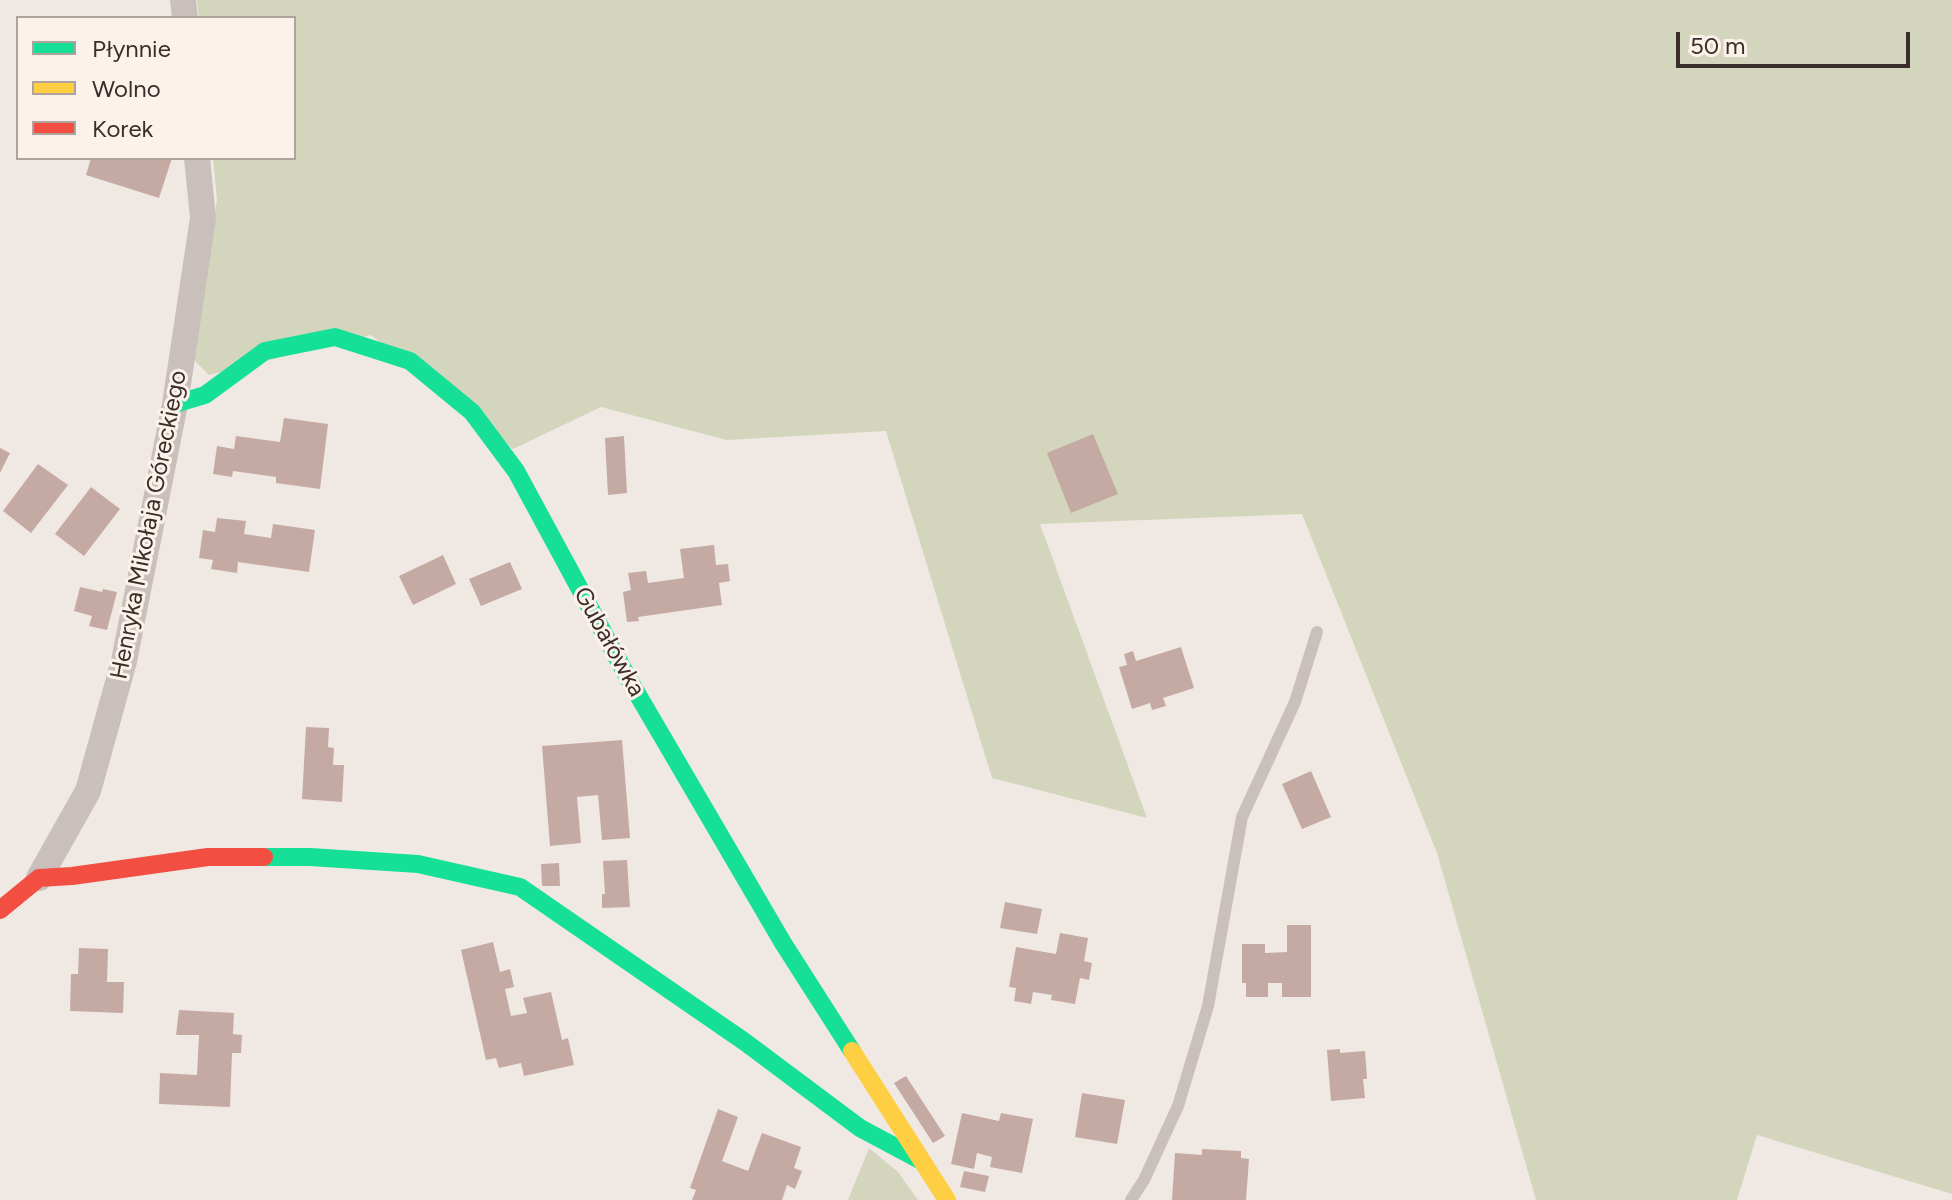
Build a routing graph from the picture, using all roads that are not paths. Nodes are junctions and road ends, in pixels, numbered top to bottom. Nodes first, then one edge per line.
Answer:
1 (197, 160) edge
2 (175, 404) junction
3 (1317, 632) dead end
4 (39, 878) junction
5 (0, 910) edge
6 (920, 1160) junction
7 (947, 1200) edge
8 (1131, 1200) edge

1 - 2 street, Henryka Mikołaja Góreckiego
2 - 4 street, Henryka Mikołaja Góreckiego
2 - 6 street, Gubałówka
3 - 8 lane
4 - 5 street
4 - 6 street, Gubałówka
6 - 7 street, Gubałówka

